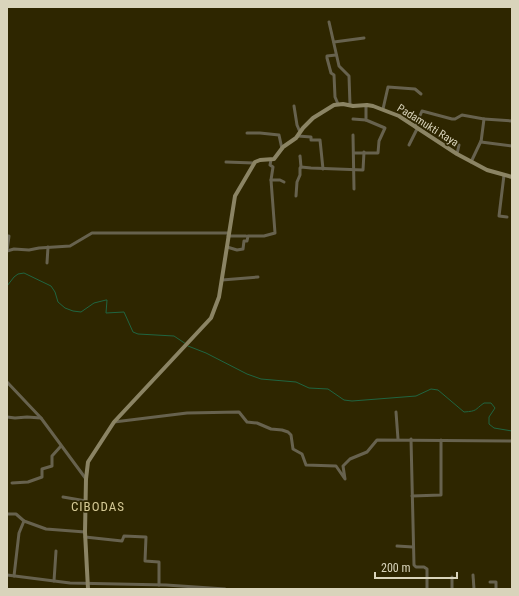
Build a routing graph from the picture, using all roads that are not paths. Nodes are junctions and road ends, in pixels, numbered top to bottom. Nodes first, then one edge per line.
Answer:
1 (329, 22) dead end
2 (364, 38) dead end
3 (334, 42) junction
4 (336, 55) junction
5 (421, 94) dead end
6 (338, 104) junction
7 (350, 105) junction
8 (366, 105) junction
9 (294, 106) dead end
10 (383, 109) junction
11 (353, 118) dead end
12 (484, 119) junction
13 (366, 120) junction
14 (512, 121) edge
15 (416, 128) junction
16 (247, 133) dead end
17 (299, 134) junction
18 (353, 135) dead end
19 (481, 141) junction
20 (409, 145) dead end
21 (459, 146) dead end
22 (512, 146) edge
23 (282, 149) junction
24 (364, 152) junction
25 (354, 153) junction
26 (457, 154) junction
27 (300, 156) dead end
28 (270, 160) junction
29 (226, 162) dead end
30 (471, 162) junction
31 (254, 163) junction
32 (301, 167) junction
33 (323, 169) junction
34 (354, 169) junction
35 (503, 176) junction
36 (512, 177) edge
37 (271, 180) junction
38 (284, 182) dead end
39 (354, 189) dead end
40 (296, 196) dead end
41 (507, 216) dead end
42 (229, 234) junction
43 (7, 236) edge
44 (246, 236) dead end
45 (48, 247) junction
46 (227, 247) junction
47 (47, 263) dead end
48 (258, 278) dead end
49 (222, 280) junction
50 (7, 382) edge
51 (396, 412) dead end
52 (7, 417) edge
53 (41, 418) junction
54 (114, 422) junction
55 (398, 439) junction
56 (411, 439) junction
57 (441, 440) junction
58 (512, 441) edge
59 (61, 446) junction
60 (86, 479) junction
61 (12, 483) dead end
62 (412, 496) junction
63 (63, 497) dead end
64 (86, 501) junction
65 (7, 514) edge
66 (24, 521) junction
67 (85, 535) junction
68 (397, 546) dead end
69 (413, 547) junction
70 (56, 551) dead end
71 (7, 575) edge
72 (473, 575) dead end
73 (14, 576) junction
74 (452, 577) dead end
75 (54, 581) junction
76 (490, 582) dead end
77 (87, 584) junction
78 (158, 585) junction
79 (88, 589) edge
80 (225, 589) edge
81 (427, 589) edge
82 (452, 589) edge
83 (474, 589) edge
84 (496, 589) edge

1 - 3 street
2 - 3 street
3 - 4 street
4 - 6 street
4 - 7 street
5 - 10 street
6 - 7 street, Padamukti Raya
6 - 17 street
7 - 8 street, Padamukti Raya
8 - 10 street, Padamukti Raya
8 - 13 street
9 - 17 street
10 - 15 street, Padamukti Raya
11 - 13 street
12 - 14 street
12 - 15 street
12 - 19 street
13 - 24 street
15 - 20 street
15 - 26 street, Padamukti Raya
16 - 23 street
17 - 23 street
17 - 33 street
18 - 25 street
19 - 22 street
19 - 30 street
21 - 26 street
23 - 28 street
24 - 25 street
24 - 34 street
25 - 34 street
26 - 30 street, Padamukti Raya
27 - 32 street
28 - 31 street
28 - 37 street
29 - 31 street
30 - 35 street, Padamukti Raya
31 - 42 street
32 - 33 street
32 - 40 street
33 - 34 street
34 - 39 street
35 - 36 street, Padamukti Raya
35 - 41 street
37 - 38 street
37 - 46 street
42 - 44 street
42 - 45 street
42 - 46 street
43 - 45 street
45 - 47 street
46 - 49 street
48 - 49 street
49 - 54 street
50 - 53 street
51 - 55 street
52 - 53 street
53 - 59 street
54 - 55 street
54 - 60 street
55 - 56 street
56 - 57 street
56 - 62 street
57 - 58 street
57 - 62 street
59 - 60 street
59 - 61 street
60 - 64 street
62 - 69 street
63 - 64 street
64 - 67 street
65 - 66 street
66 - 67 street
66 - 73 street
67 - 77 street
67 - 78 street
68 - 69 street
69 - 81 street
70 - 75 street
71 - 73 street
72 - 83 street
73 - 75 street
74 - 82 street
75 - 77 street
76 - 84 street
77 - 78 street
77 - 79 street
78 - 80 street

